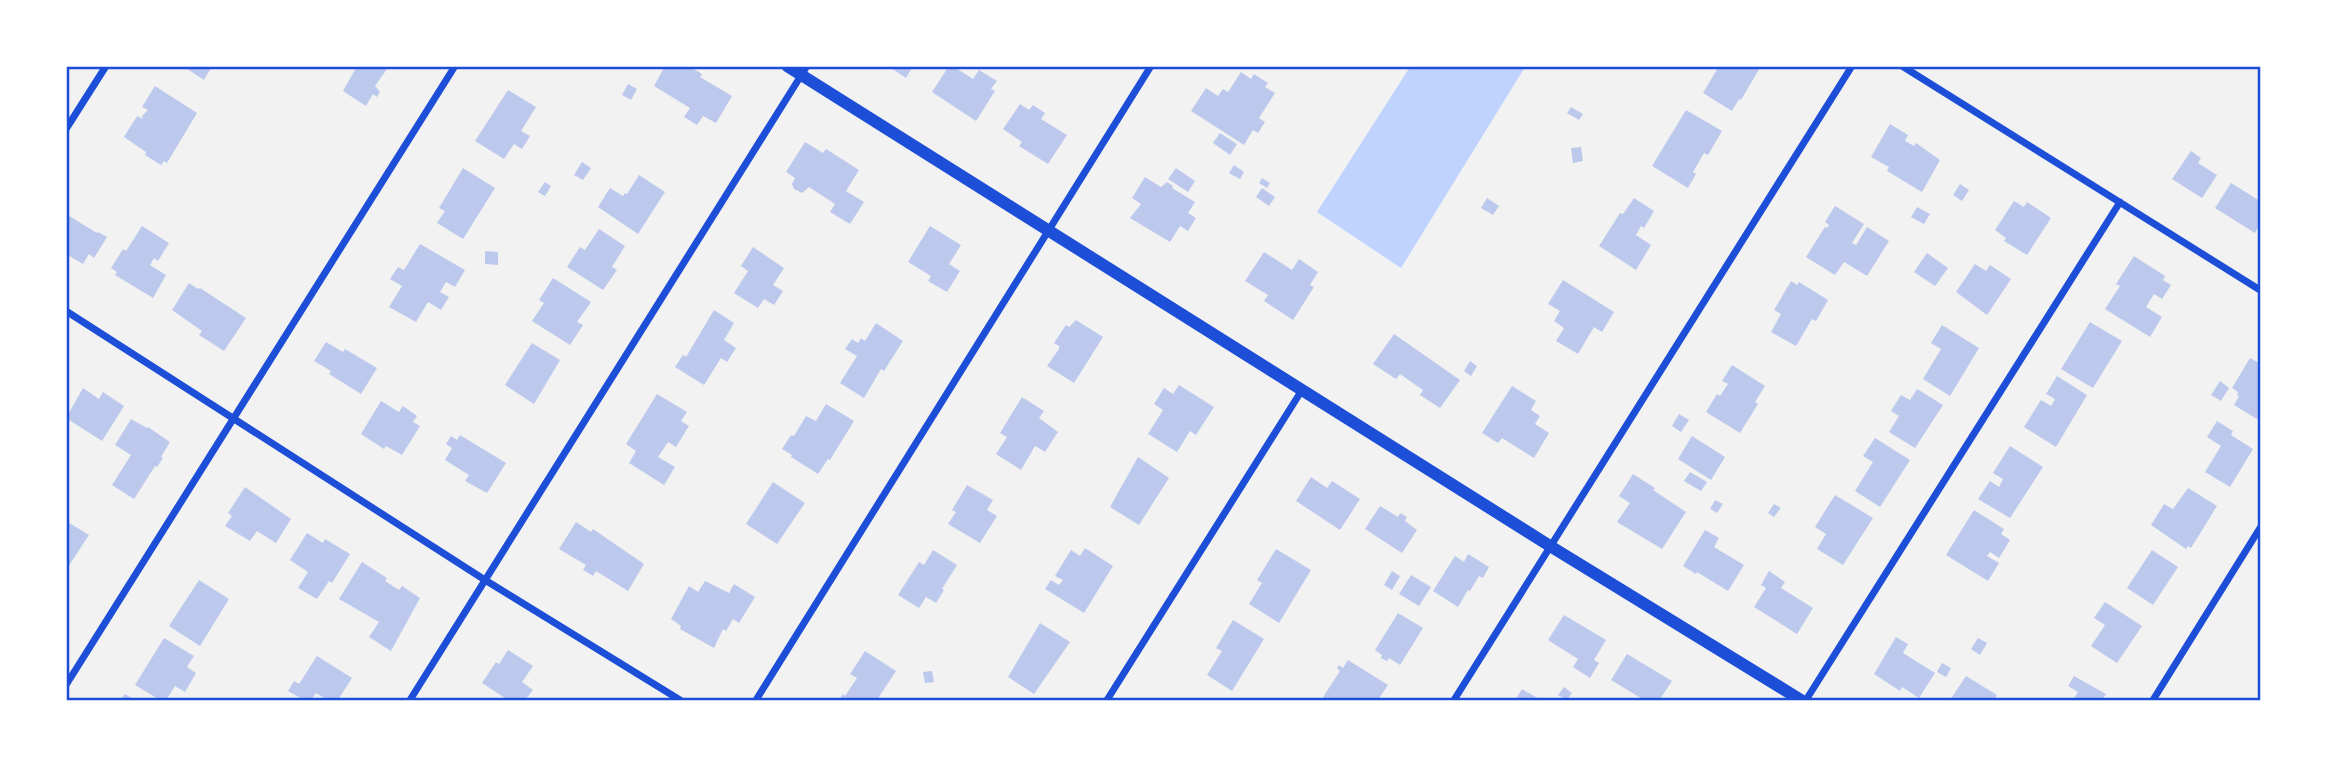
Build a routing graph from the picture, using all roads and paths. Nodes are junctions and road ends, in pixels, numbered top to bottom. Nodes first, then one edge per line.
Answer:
1 (106, 66) edge
2 (455, 66) edge
3 (788, 66) edge
4 (1152, 66) edge
5 (1852, 66) edge
6 (1902, 66) edge
7 (804, 71) edge
8 (66, 130) edge
9 (2120, 202) junction
10 (1048, 230) junction
11 (2260, 290) edge
12 (66, 311) edge
13 (1302, 390) junction
14 (236, 418) junction
15 (2260, 528) edge
16 (1550, 546) junction
17 (485, 580) junction
18 (66, 685) edge
19 (410, 701) edge
20 (680, 701) edge
21 (756, 701) edge
22 (1107, 701) edge
23 (1454, 701) edge
24 (1804, 701) edge
25 (2153, 701) edge

1 - 8 street
2 - 14 street
3 - 7 street
4 - 10 street
5 - 16 street
6 - 9 street
7 - 10 street
7 - 17 street
9 - 11 street
9 - 24 street
10 - 13 street
10 - 21 street
12 - 14 street
13 - 16 street
13 - 22 street
14 - 17 street
14 - 18 street
15 - 25 street
16 - 23 street
16 - 24 street
17 - 19 street
17 - 20 street

